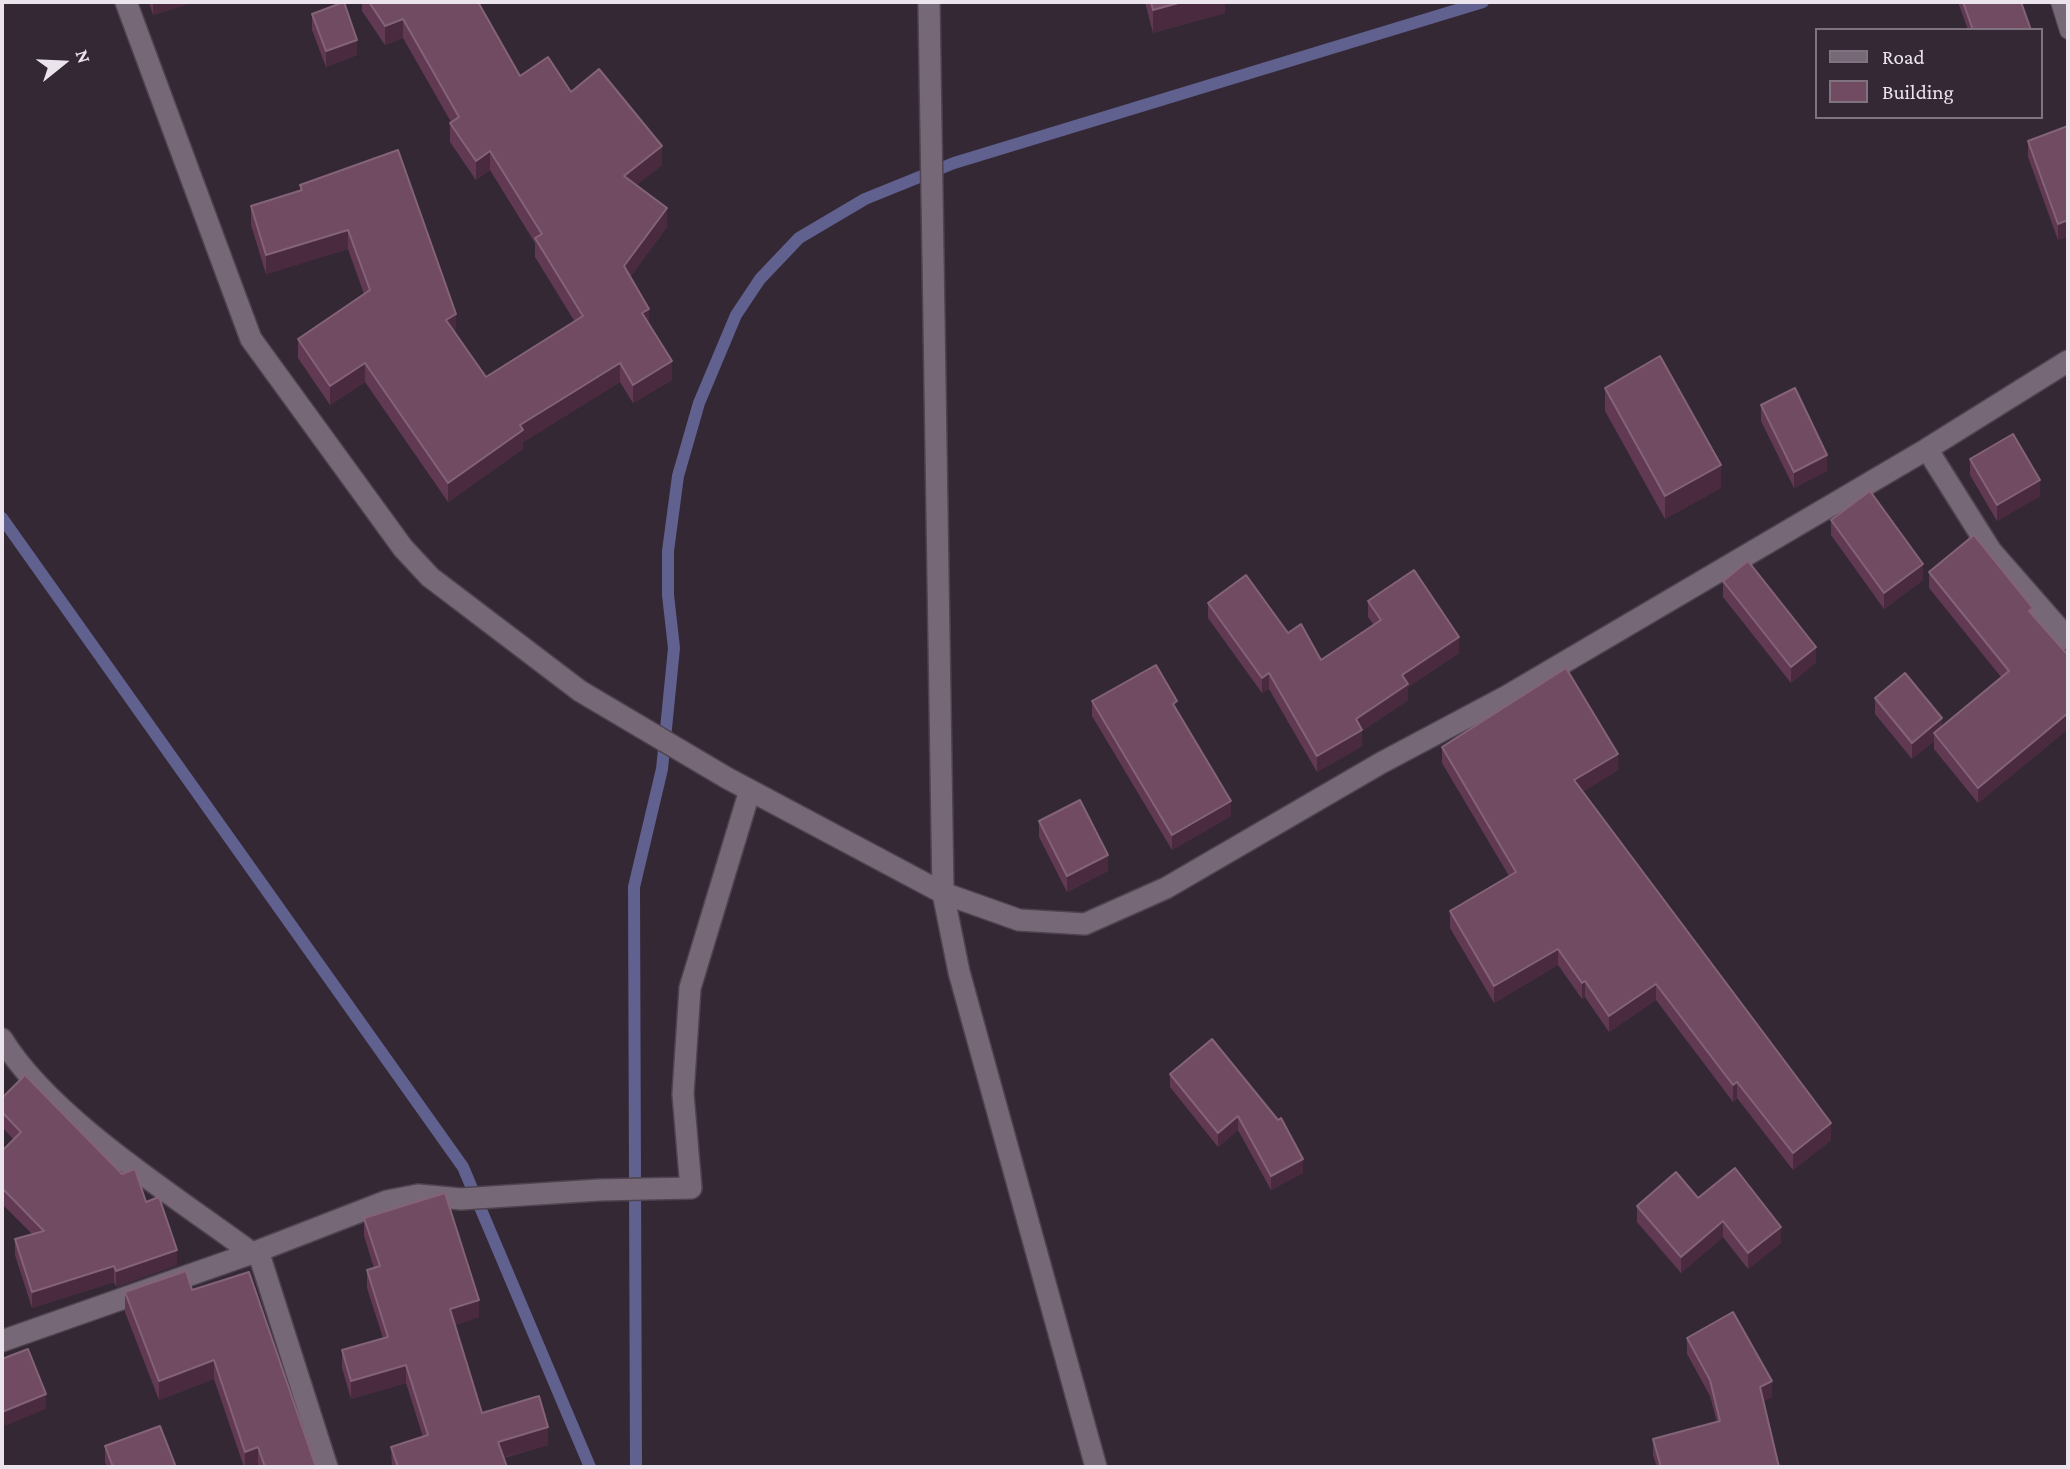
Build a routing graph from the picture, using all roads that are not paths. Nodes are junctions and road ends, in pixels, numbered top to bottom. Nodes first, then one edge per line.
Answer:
1 (126, 2) edge
2 (929, 2) edge
3 (2059, 2) edge
4 (2068, 31) edge
5 (2068, 361) edge
6 (1927, 449) junction
7 (2068, 639) edge
8 (750, 790) junction
9 (943, 893) junction
10 (2, 1039) edge
11 (255, 1252) junction
12 (2, 1341) edge
13 (327, 1467) edge
14 (1096, 1467) edge

1 - 8 street
2 - 9 street
3 - 4 lane
5 - 6 street
6 - 7 street
6 - 9 street
8 - 9 street
8 - 11 street
9 - 14 street
10 - 11 street
11 - 12 street
11 - 13 street

